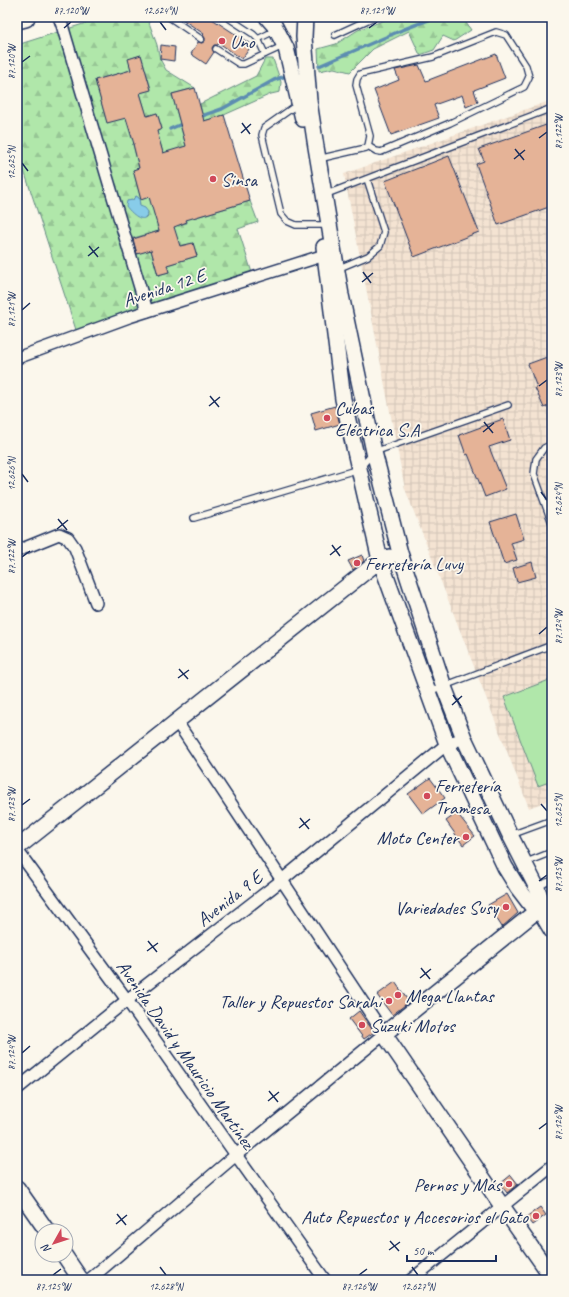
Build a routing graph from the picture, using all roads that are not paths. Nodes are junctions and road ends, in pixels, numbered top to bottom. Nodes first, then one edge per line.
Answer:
1 (25, 17) edge
2 (59, 17) edge
3 (169, 17) edge
4 (227, 17) edge
5 (267, 17) edge
6 (305, 17) edge
7 (374, 17) edge
8 (17, 19) edge
9 (276, 30) junction
10 (335, 35) dead end
11 (201, 39) dead end
12 (258, 39) junction
13 (285, 45) junction
14 (216, 49) dead end
15 (265, 54) junction
16 (305, 102) junction
17 (552, 108) edge
18 (368, 146) junction
19 (315, 159) junction
20 (367, 179) junction
21 (322, 196) junction
22 (326, 225) junction
23 (329, 254) junction
24 (337, 269) junction
25 (147, 311) junction
26 (17, 358) edge
27 (508, 405) dead end
28 (552, 444) edge
29 (374, 452) junction
30 (359, 469) junction
31 (194, 518) dead end
32 (552, 523) edge
33 (17, 551) edge
34 (400, 553) junction
35 (380, 560) junction
36 (96, 603) dead end
37 (552, 645) edge
38 (444, 687) junction
39 (428, 692) junction
40 (177, 722) junction
41 (464, 738) junction
42 (447, 744) junction
43 (552, 820) edge
44 (510, 835) junction
45 (17, 849) edge
46 (552, 852) edge
47 (524, 863) junction
48 (282, 880) junction
49 (552, 881) edge
50 (537, 888) junction
51 (547, 918) edge
52 (127, 1000) junction
53 (384, 1034) junction
54 (17, 1089) edge
55 (236, 1155) junction
56 (552, 1166) edge
57 (17, 1188) edge
58 (502, 1206) junction
59 (41, 1223) edge
60 (69, 1263) edge
61 (552, 1277) edge
62 (81, 1280) edge
63 (90, 1280) edge
64 (325, 1280) edge
65 (411, 1280) edge

1 - 8 highway
2 - 25 street
3 - 11 lane
4 - 12 lane
5 - 9 street
6 - 16 street
7 - 10 lane
9 - 12 lane
9 - 13 street
12 - 15 lane
13 - 15 lane
13 - 16 street
14 - 15 lane
16 - 19 street
16 - 22 lane
17 - 20 lane
18 - 18 lane
18 - 19 lane
19 - 21 street
20 - 21 lane
20 - 24 lane
21 - 22 street
22 - 23 street
23 - 24 street
23 - 25 street, Avenida 12 E
23 - 30 street
24 - 29 street
25 - 26 street, Avenida 12 E
27 - 29 lane
28 - 32 lane
29 - 30 lane
29 - 34 street
30 - 31 lane
30 - 35 street
33 - 36 street
34 - 35 street
34 - 38 street
35 - 39 street
35 - 40 street
37 - 38 lane
38 - 39 lane
38 - 41 street
39 - 42 street
40 - 45 street
40 - 48 street
41 - 42 street, Avenida 9 E
41 - 44 street
42 - 48 street, Avenida 9 E
42 - 51 street
43 - 44 lane
44 - 47 street
45 - 52 street, Avenida David y Mauricio Martínez
46 - 47 lane
47 - 50 street
48 - 52 street, Avenida 9 E
48 - 53 street
49 - 50 lane
50 - 51 street
51 - 53 street
52 - 54 street, Avenida 9 E
52 - 55 street, Avenida David y Mauricio Martínez
53 - 55 street
53 - 58 street
55 - 63 street
55 - 64 street, Avenida David y Mauricio Martínez
56 - 58 street
57 - 59 street
58 - 61 street
58 - 65 street
60 - 62 street

